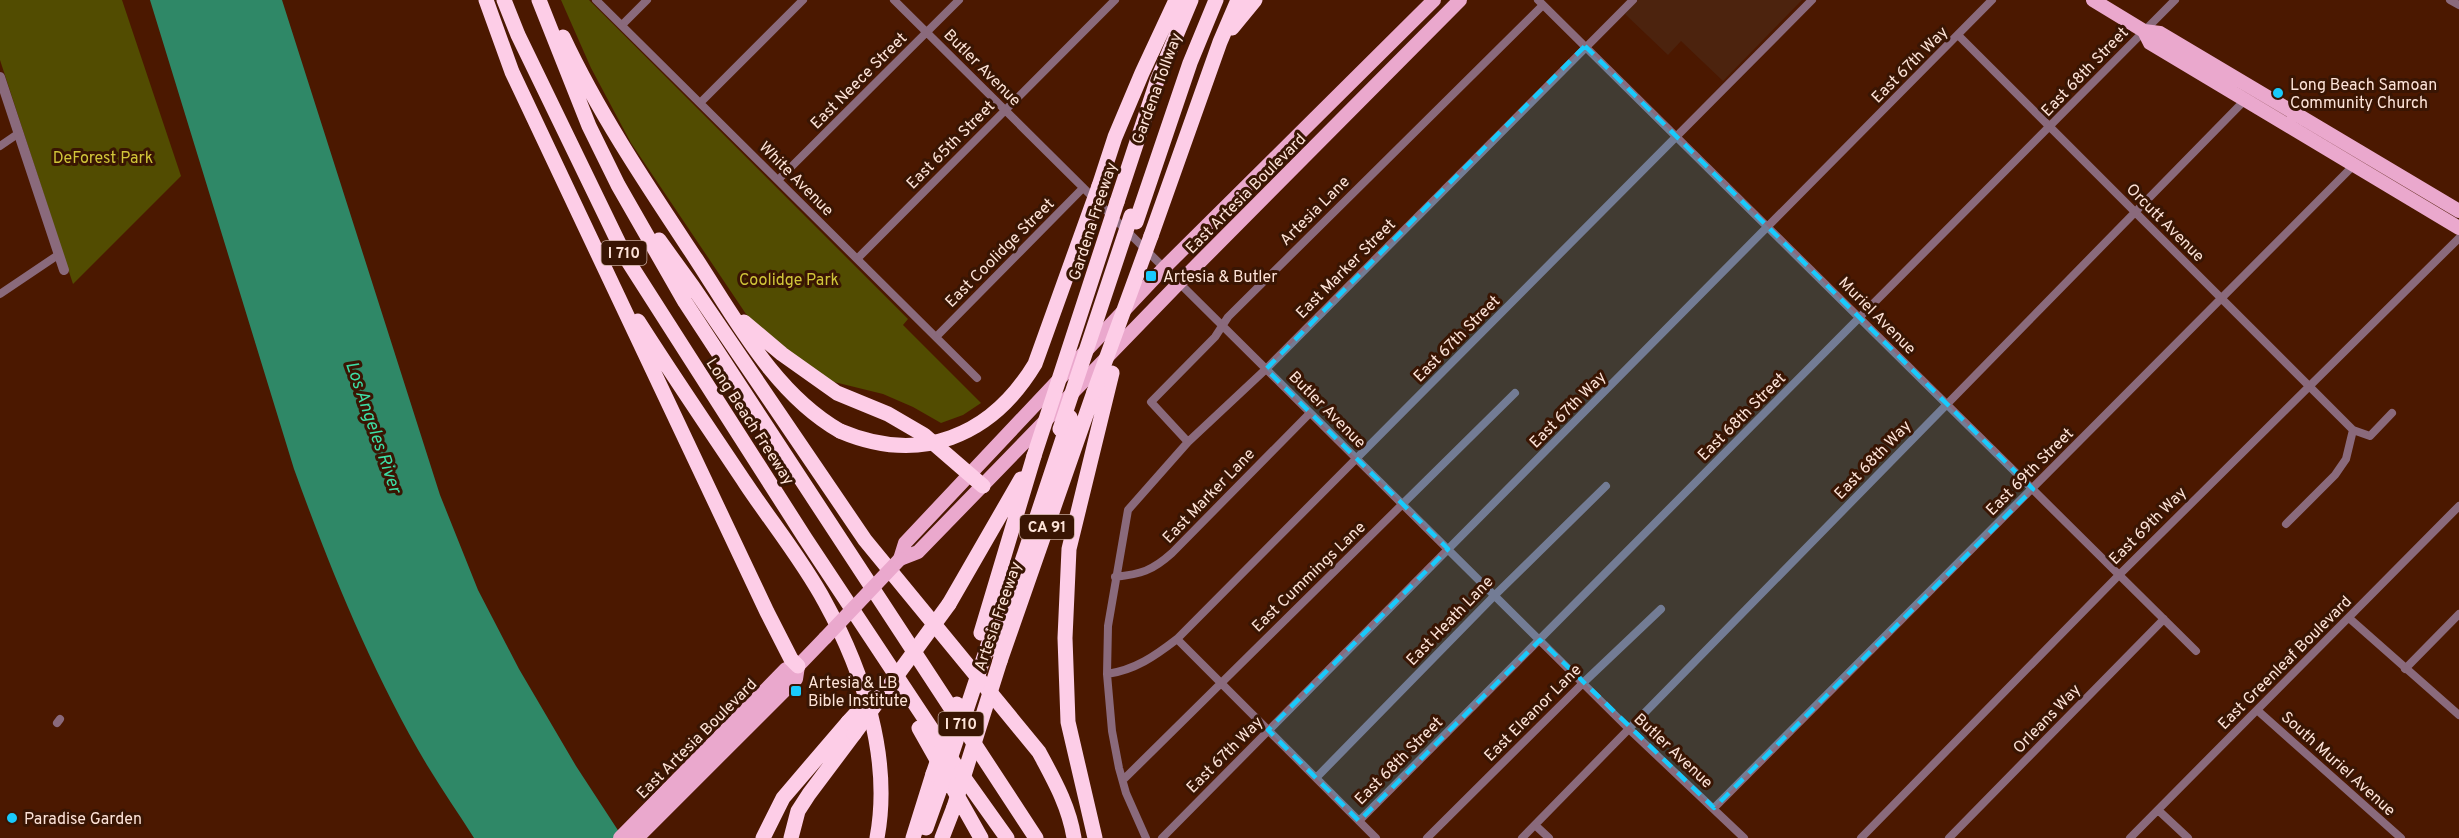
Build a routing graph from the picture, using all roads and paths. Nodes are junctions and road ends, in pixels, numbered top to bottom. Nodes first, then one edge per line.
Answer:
1 (486, 0) edge
2 (504, 0) edge
3 (539, 0) edge
4 (545, 0) edge
5 (596, 0) edge
6 (647, 0) edge
7 (803, 0) edge
8 (894, 0) edge
9 (959, 0) edge
10 (1115, 0) edge
11 (1176, 0) edge
12 (1191, 0) edge
13 (1209, 0) edge
14 (1216, 0) edge
15 (1238, 0) edge
16 (1255, 0) edge
17 (1434, 0) edge
18 (1460, 0) edge
19 (1633, 0) edge
20 (1812, 0) edge
21 (1992, 0) edge
22 (2093, 0) edge
23 (2175, 0) edge
24 (2451, 0) edge
25 (1541, 3) edge
26 (2459, 5) edge
27 (622, 25) junction
28 (2144, 31) junction
29 (927, 33) junction
30 (1958, 35) junction
31 (1220, 42) junction
32 (1585, 46) junction
33 (0, 77) edge
34 (2244, 101) junction
35 (700, 103) junction
36 (1005, 110) junction
37 (2050, 127) junction
38 (19, 133) junction
39 (1676, 137) junction
40 (0, 146) edge
41 (2361, 153) junction
42 (2354, 166) junction
43 (778, 180) junction
44 (618, 185) junction
45 (1083, 188) junction
46 (2459, 211) edge
47 (2135, 212) junction
48 (1133, 219) junction
49 (1768, 227) junction
50 (2459, 228) edge
51 (2459, 238) edge
52 (598, 254) junction
53 (58, 255) junction
54 (857, 259) junction
55 (1164, 268) junction
56 (64, 270) dead end
57 (1179, 283) junction
58 (713, 285) junction
59 (0, 294) edge
60 (2223, 299) junction
61 (1126, 306) junction
62 (1860, 318) junction
63 (1221, 325) junction
64 (936, 337) junction
65 (1266, 369) junction
66 (977, 378) dead end
67 (2308, 385) junction
68 (1515, 393) dead end
69 (1947, 404) junction
70 (1310, 412) junction
71 (2392, 413) dead end
72 (2353, 429) junction
73 (1188, 442) junction
74 (1035, 456) junction
75 (1358, 460) junction
76 (969, 473) junction
77 (983, 486) junction
78 (1606, 486) dead end
79 (2033, 489) junction
80 (1403, 505) junction
81 (2459, 506) edge
82 (2286, 524) dead end
83 (805, 538) junction
84 (1448, 549) junction
85 (900, 559) junction
86 (2119, 575) junction
87 (1115, 577) junction
88 (1495, 595) junction
89 (1661, 609) dead end
90 (2459, 614) edge
91 (2349, 618) junction
92 (2164, 619) junction
93 (1177, 639) junction
94 (1539, 640) junction
95 (991, 646) junction
96 (2196, 651) dead end
97 (798, 666) junction
98 (2405, 669) junction
99 (1107, 674) junction
100 (1220, 682) junction
101 (1582, 683) junction
102 (2257, 710) junction
103 (2459, 715) edge
104 (851, 728) junction
105 (1629, 729) junction
106 (1268, 730) junction
107 (1316, 778) junction
108 (1123, 780) junction
109 (940, 784) junction
110 (664, 802) junction
111 (954, 807) junction
112 (1714, 808) junction
113 (2158, 810) junction
114 (1359, 820) junction
115 (1535, 825) junction
116 (620, 838) edge
117 (637, 838) edge
118 (763, 838) edge
119 (791, 838) edge
120 (877, 838) edge
121 (913, 838) edge
122 (923, 838) edge
123 (930, 838) edge
124 (942, 838) edge
125 (950, 838) edge
126 (981, 838) edge
127 (1007, 838) edge
128 (1036, 838) edge
129 (1074, 838) edge
130 (1095, 838) edge
131 (1146, 838) edge
132 (1162, 838) edge
133 (1376, 838) edge
134 (1427, 838) edge
135 (1522, 838) edge
136 (1549, 838) edge
137 (1744, 838) edge
138 (1861, 838) edge
139 (1949, 838) edge
140 (2130, 838) edge
141 (2188, 838) edge
142 (2401, 838) edge

1 - 52 highway
2 - 83 highway, Long Beach Freeway / I 710
3 - 44 highway, Long Beach Freeway / I 710
4 - 58 highway
5 - 27 street, White Avenue
6 - 27 street
7 - 35 street
8 - 29 street, Butler Avenue
9 - 29 street, East Neece Street
10 - 36 street, East 65th Street
11 - 58 highway, bridge
12 - 74 highway, Gardena Freeway / CA 91, bridge
13 - 48 highway, Gardena Tollway
14 - 48 highway, Gardena Tollway
15 - 31 highway, CA 91
16 - 31 highway
17 - 55 main road, East Artesia Boulevard
18 - 57 main road, East Artesia Boulevard
19 - 32 street, East Marker Street
20 - 39 street, East 67th Street
21 - 30 street, East 67th Way
22 - 28 main road
23 - 28 street, East 68th Street
24 - 26 street
25 - 32 street, Muriel Avenue
25 - 63 street, Artesia Lane
27 - 35 street, White Avenue
28 - 34 main road
28 - 37 street, East 68th Street
28 - 41 main road
29 - 36 street, Butler Avenue
29 - 43 street, East Neece Street
30 - 37 street, Orcutt Avenue
30 - 49 street, East 67th Way
31 - 61 highway, CA 91, bridge
32 - 39 street, Muriel Avenue
32 - 65 street, East Marker Street
33 - 38 street
34 - 42 main road
34 - 47 street, East 68th Way
35 - 43 street, White Avenue
36 - 45 street, Butler Avenue
36 - 54 street, East 65th Street
37 - 47 street, Orcutt Avenue
37 - 62 street, East 68th Street
38 - 40 street
38 - 53 street
39 - 49 street, Muriel Avenue
39 - 75 street, East 67th Street
41 - 42 street, East 69th Street
41 - 46 main road
42 - 50 main road
42 - 60 street, East 69th Street
43 - 54 street, White Avenue
44 - 128 highway, Long Beach Freeway / I 710
44 - 129 highway
45 - 55 street, Butler Avenue
45 - 64 street, East Coolidge Street
47 - 60 street, Orcutt Avenue
47 - 69 street, East 68th Way
48 - 95 highway, Gardena Tollway, bridge
49 - 62 street, Muriel Avenue
49 - 84 street, East 67th Way
51 - 67 street, East 69th Way
52 - 97 highway
52 - 120 highway
53 - 56 street
53 - 59 street
54 - 64 street, White Avenue
55 - 57 street, Butler Avenue
55 - 76 main road, East Artesia Boulevard
57 - 63 street, Butler Avenue
57 - 77 main road, East Artesia Boulevard
58 - 76 highway
60 - 67 street, Orcutt Avenue
60 - 79 street, East 69th Street
61 - 95 highway, Artesia Freeway / CA 91, bridge
61 - 130 highway, bridge
62 - 69 street, Muriel Avenue
62 - 94 street, East 68th Street
63 - 65 street, Butler Avenue
63 - 73 street, Artesia Lane
64 - 66 street, White Avenue
65 - 70 street, Butler Avenue
65 - 73 street, East Marker Street
67 - 72 street, Orcutt Avenue
67 - 86 street, East 69th Way
68 - 80 street, East Cummings Lane
69 - 79 street, Muriel Avenue
69 - 105 street, East 68th Way
70 - 75 street, Butler Avenue
70 - 87 street, East Marker Lane
71 - 72 street
72 - 82 street
73 - 87 street, East Marker Street
74 - 95 highway, Artesia Freeway / CA 91
74 - 104 highway, bridge
75 - 80 street, Butler Avenue
75 - 93 street, East 67th Street
76 - 77 highway
76 - 85 main road, East Artesia Boulevard
77 - 85 main road, East Artesia Boulevard
78 - 88 street, East Heath Lane
79 - 86 street, Muriel Avenue
79 - 112 street, East 69th Street
80 - 84 street, Butler Avenue
80 - 100 street, East Cummings Lane
81 - 91 street, East Greenleaf Boulevard
83 - 126 highway
83 - 127 highway, Long Beach Freeway / I 710
84 - 88 street, Butler Avenue
84 - 106 street, East 67th Way
85 - 97 main road, East Artesia Boulevard, bridge
86 - 92 street, Muriel Avenue
86 - 138 street, East 69th Way
87 - 99 street, East Marker Street
88 - 94 street, Butler Avenue
88 - 107 street, East Heath Lane
89 - 101 street, East Eleanor Lane
90 - 98 street
91 - 98 street
91 - 102 street, East Greenleaf Boulevard
92 - 96 street, Muriel Avenue
92 - 139 street, Orleans Way
93 - 99 street, East 67th Street
93 - 100 street
94 - 101 street, Butler Avenue
94 - 114 street, East 68th Street
95 - 109 highway
95 - 109 highway, Artesia Freeway / CA 91, bridge
95 - 111 highway, Artesia Freeway / CA 91, bridge
97 - 110 main road, East Artesia Boulevard
98 - 103 street
99 - 108 street, East Marker Street
100 - 106 street
100 - 108 street, East Cummings Lane
101 - 105 street, Butler Avenue
101 - 134 street, East Eleanor Lane
102 - 113 street, East Greenleaf Boulevard
102 - 142 street, South Muriel Avenue
104 - 118 highway
104 - 119 highway
105 - 112 street, Butler Avenue
105 - 115 street, East 68th Way
106 - 107 street
106 - 132 street, East 67th Way
107 - 114 street
108 - 131 street, East Marker Street
109 - 121 highway, Artesia Freeway / CA 91
109 - 122 highway
109 - 123 highway
110 - 116 main road, East Artesia Boulevard
110 - 117 main road, East Artesia Boulevard
111 - 124 highway, Artesia Freeway / CA 91
111 - 125 highway
112 - 137 street, Butler Avenue
113 - 140 street, East Greenleaf Boulevard
113 - 141 street
114 - 133 street
115 - 135 street, East 68th Way
115 - 136 street

